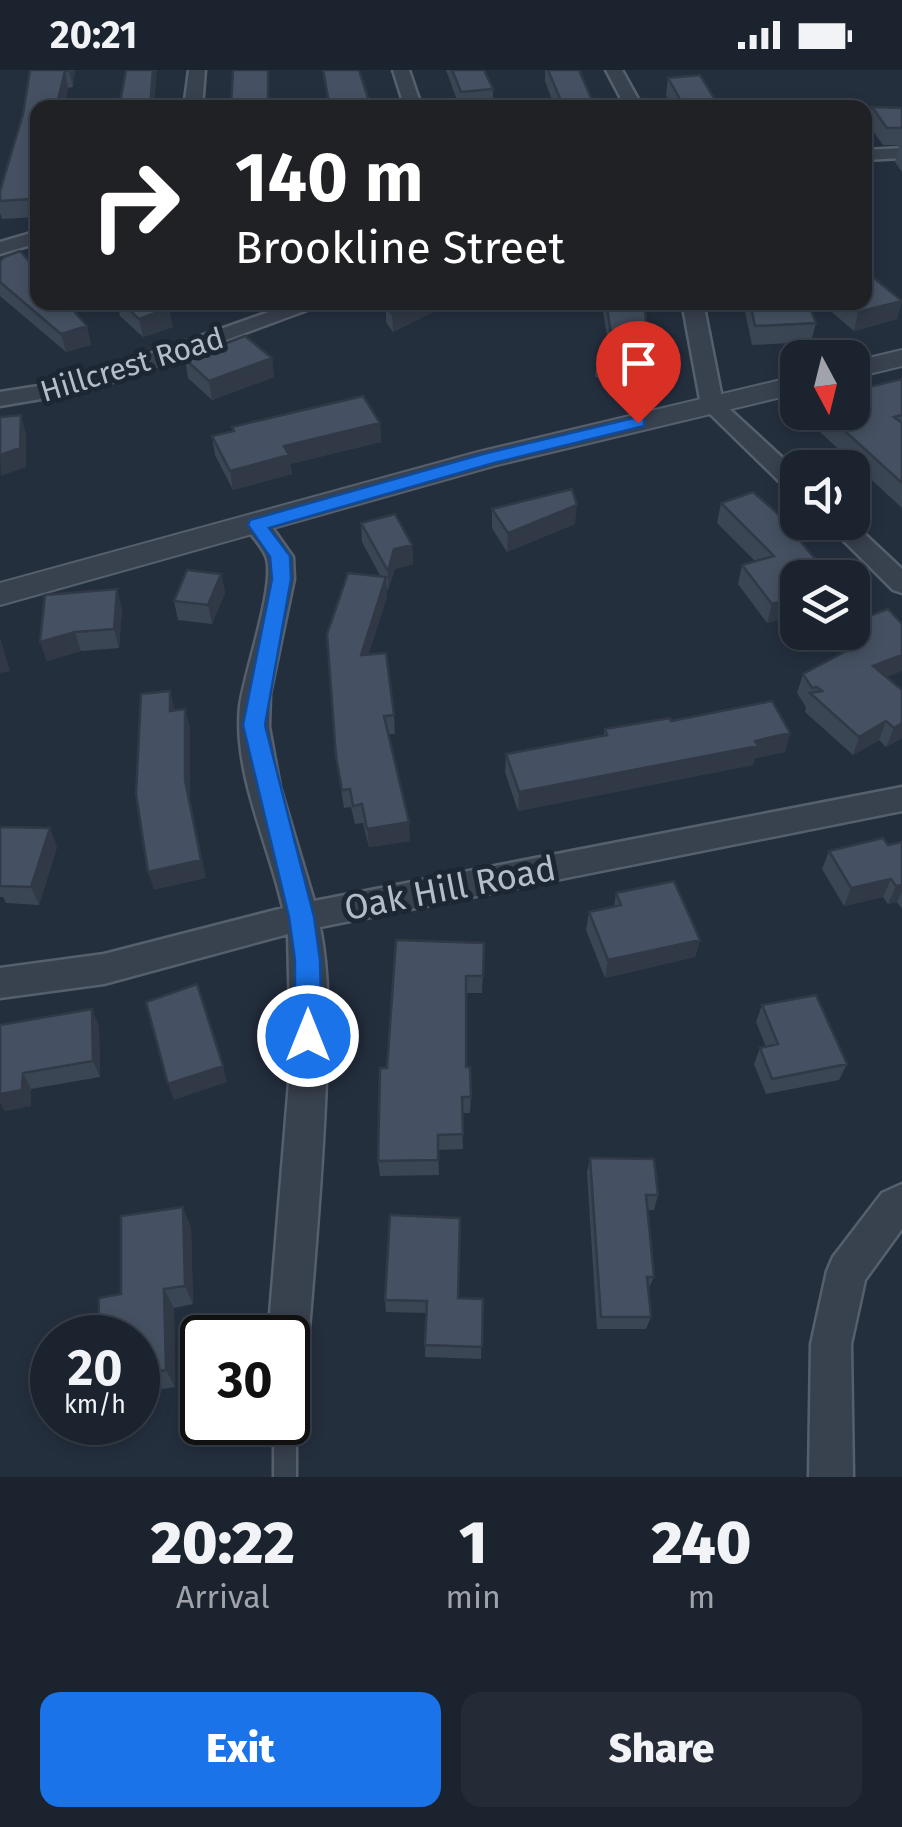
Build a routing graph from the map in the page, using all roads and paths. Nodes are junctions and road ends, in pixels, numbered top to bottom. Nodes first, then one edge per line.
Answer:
1 (196, 70) edge
2 (401, 70) edge
3 (614, 70) edge
4 (194, 100) edge
5 (411, 100) edge
6 (631, 100) edge
7 (902, 153) edge
8 (872, 155) edge
9 (30, 239) edge
10 (0, 248) edge
11 (296, 310) edge
12 (694, 310) edge
13 (902, 358) edge
14 (870, 366) edge
15 (780, 388) edge
16 (0, 400) edge
17 (712, 405) junction
18 (780, 469) edge
19 (257, 525) junction
20 (856, 540) edge
21 (902, 584) edge
22 (0, 594) edge
23 (902, 798) edge
24 (302, 917) junction
25 (0, 983) edge
26 (902, 1203) edge
27 (290, 1315) edge
28 (286, 1445) edge
29 (285, 1477) edge
30 (831, 1477) edge

1 - 4 street
2 - 5 street
3 - 6 street
7 - 8 street
9 - 10 street
11 - 16 street, Hillcrest Road
12 - 17 street
13 - 14 street
15 - 17 street
17 - 18 street
17 - 19 street
19 - 22 street
19 - 24 street
20 - 21 street
23 - 24 street, Oak Hill Road
24 - 25 street, Oak Hill Road
24 - 27 street
26 - 30 street
28 - 29 lane

